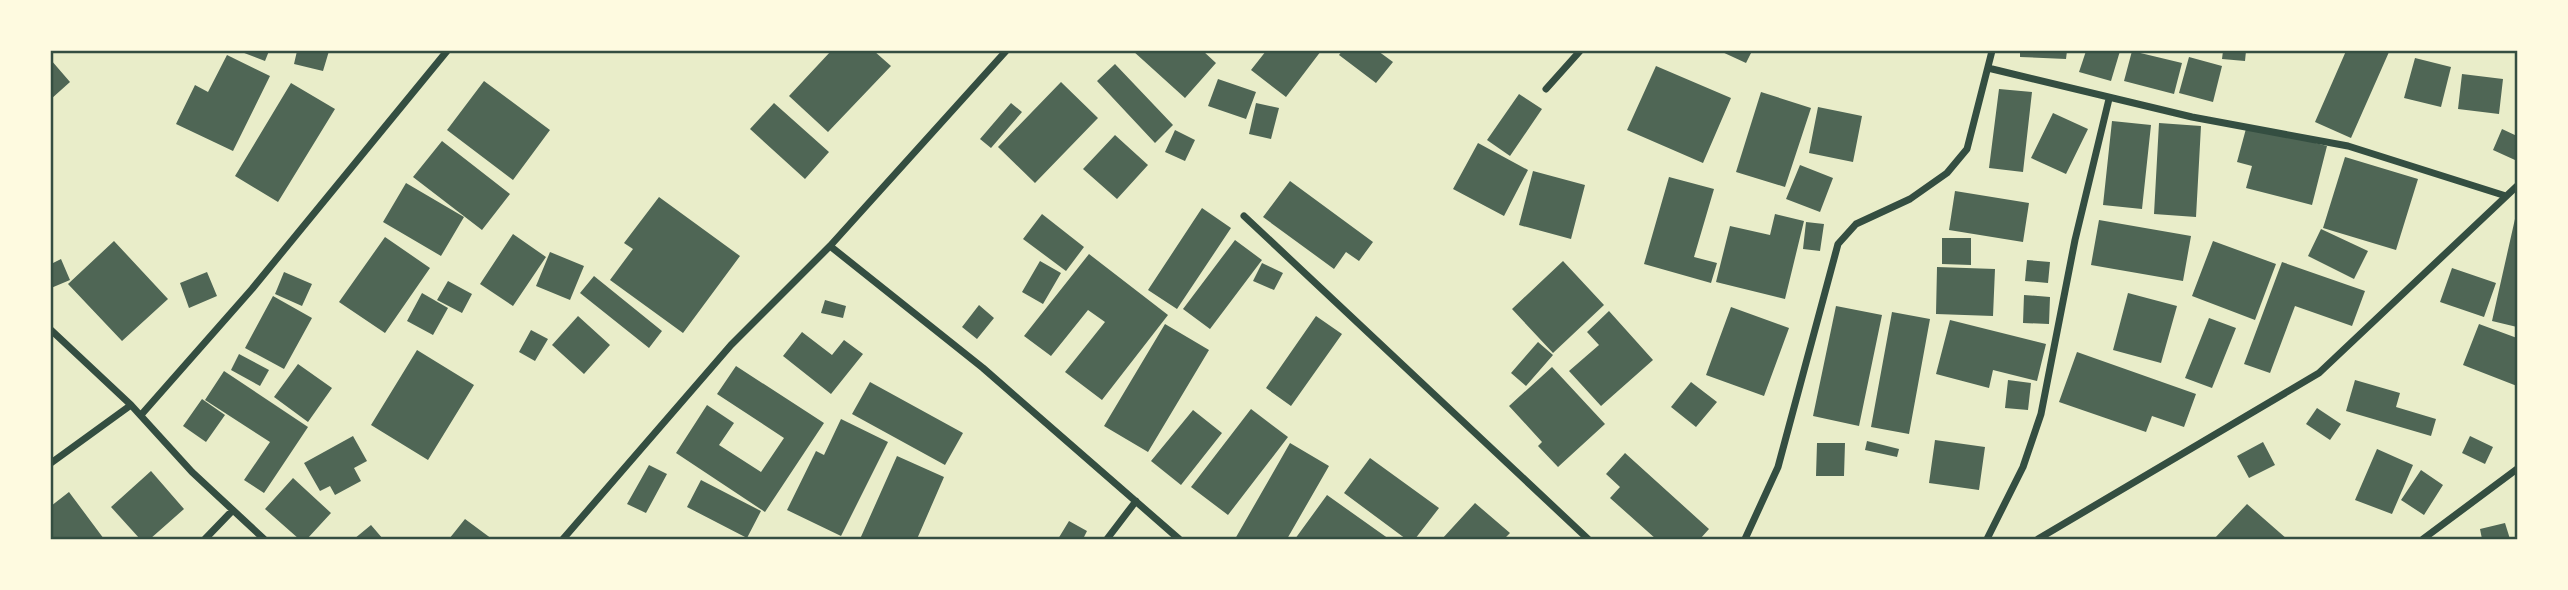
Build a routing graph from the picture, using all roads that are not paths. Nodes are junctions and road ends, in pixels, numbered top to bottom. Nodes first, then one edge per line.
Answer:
1 (447, 51) edge
2 (1006, 51) edge
3 (1580, 51) edge
4 (1992, 51) edge
5 (1988, 68) junction
6 (1546, 89) dead end
7 (2109, 99) junction
8 (2517, 186) edge
9 (2506, 196) junction
10 (1244, 216) dead end
11 (830, 246) junction
12 (51, 330) edge
13 (131, 405) junction
14 (141, 415) junction
15 (51, 463) edge
16 (2517, 468) edge
17 (1136, 501) junction
18 (232, 511) junction
19 (205, 539) edge
20 (264, 539) edge
21 (563, 539) edge
22 (1107, 539) edge
23 (1179, 539) edge
24 (1588, 539) edge
25 (1745, 539) edge
26 (1987, 539) edge
27 (2038, 539) edge
28 (2423, 539) edge

1 - 14 street
2 - 11 street
3 - 6 street
4 - 5 street
5 - 7 street
5 - 25 street
7 - 9 street
7 - 26 street
8 - 9 street
9 - 27 street
10 - 24 street
11 - 17 street
11 - 21 street
12 - 13 street
13 - 14 street
13 - 15 street
14 - 18 street
16 - 28 street
17 - 22 street
17 - 23 street
18 - 19 street
18 - 20 street

